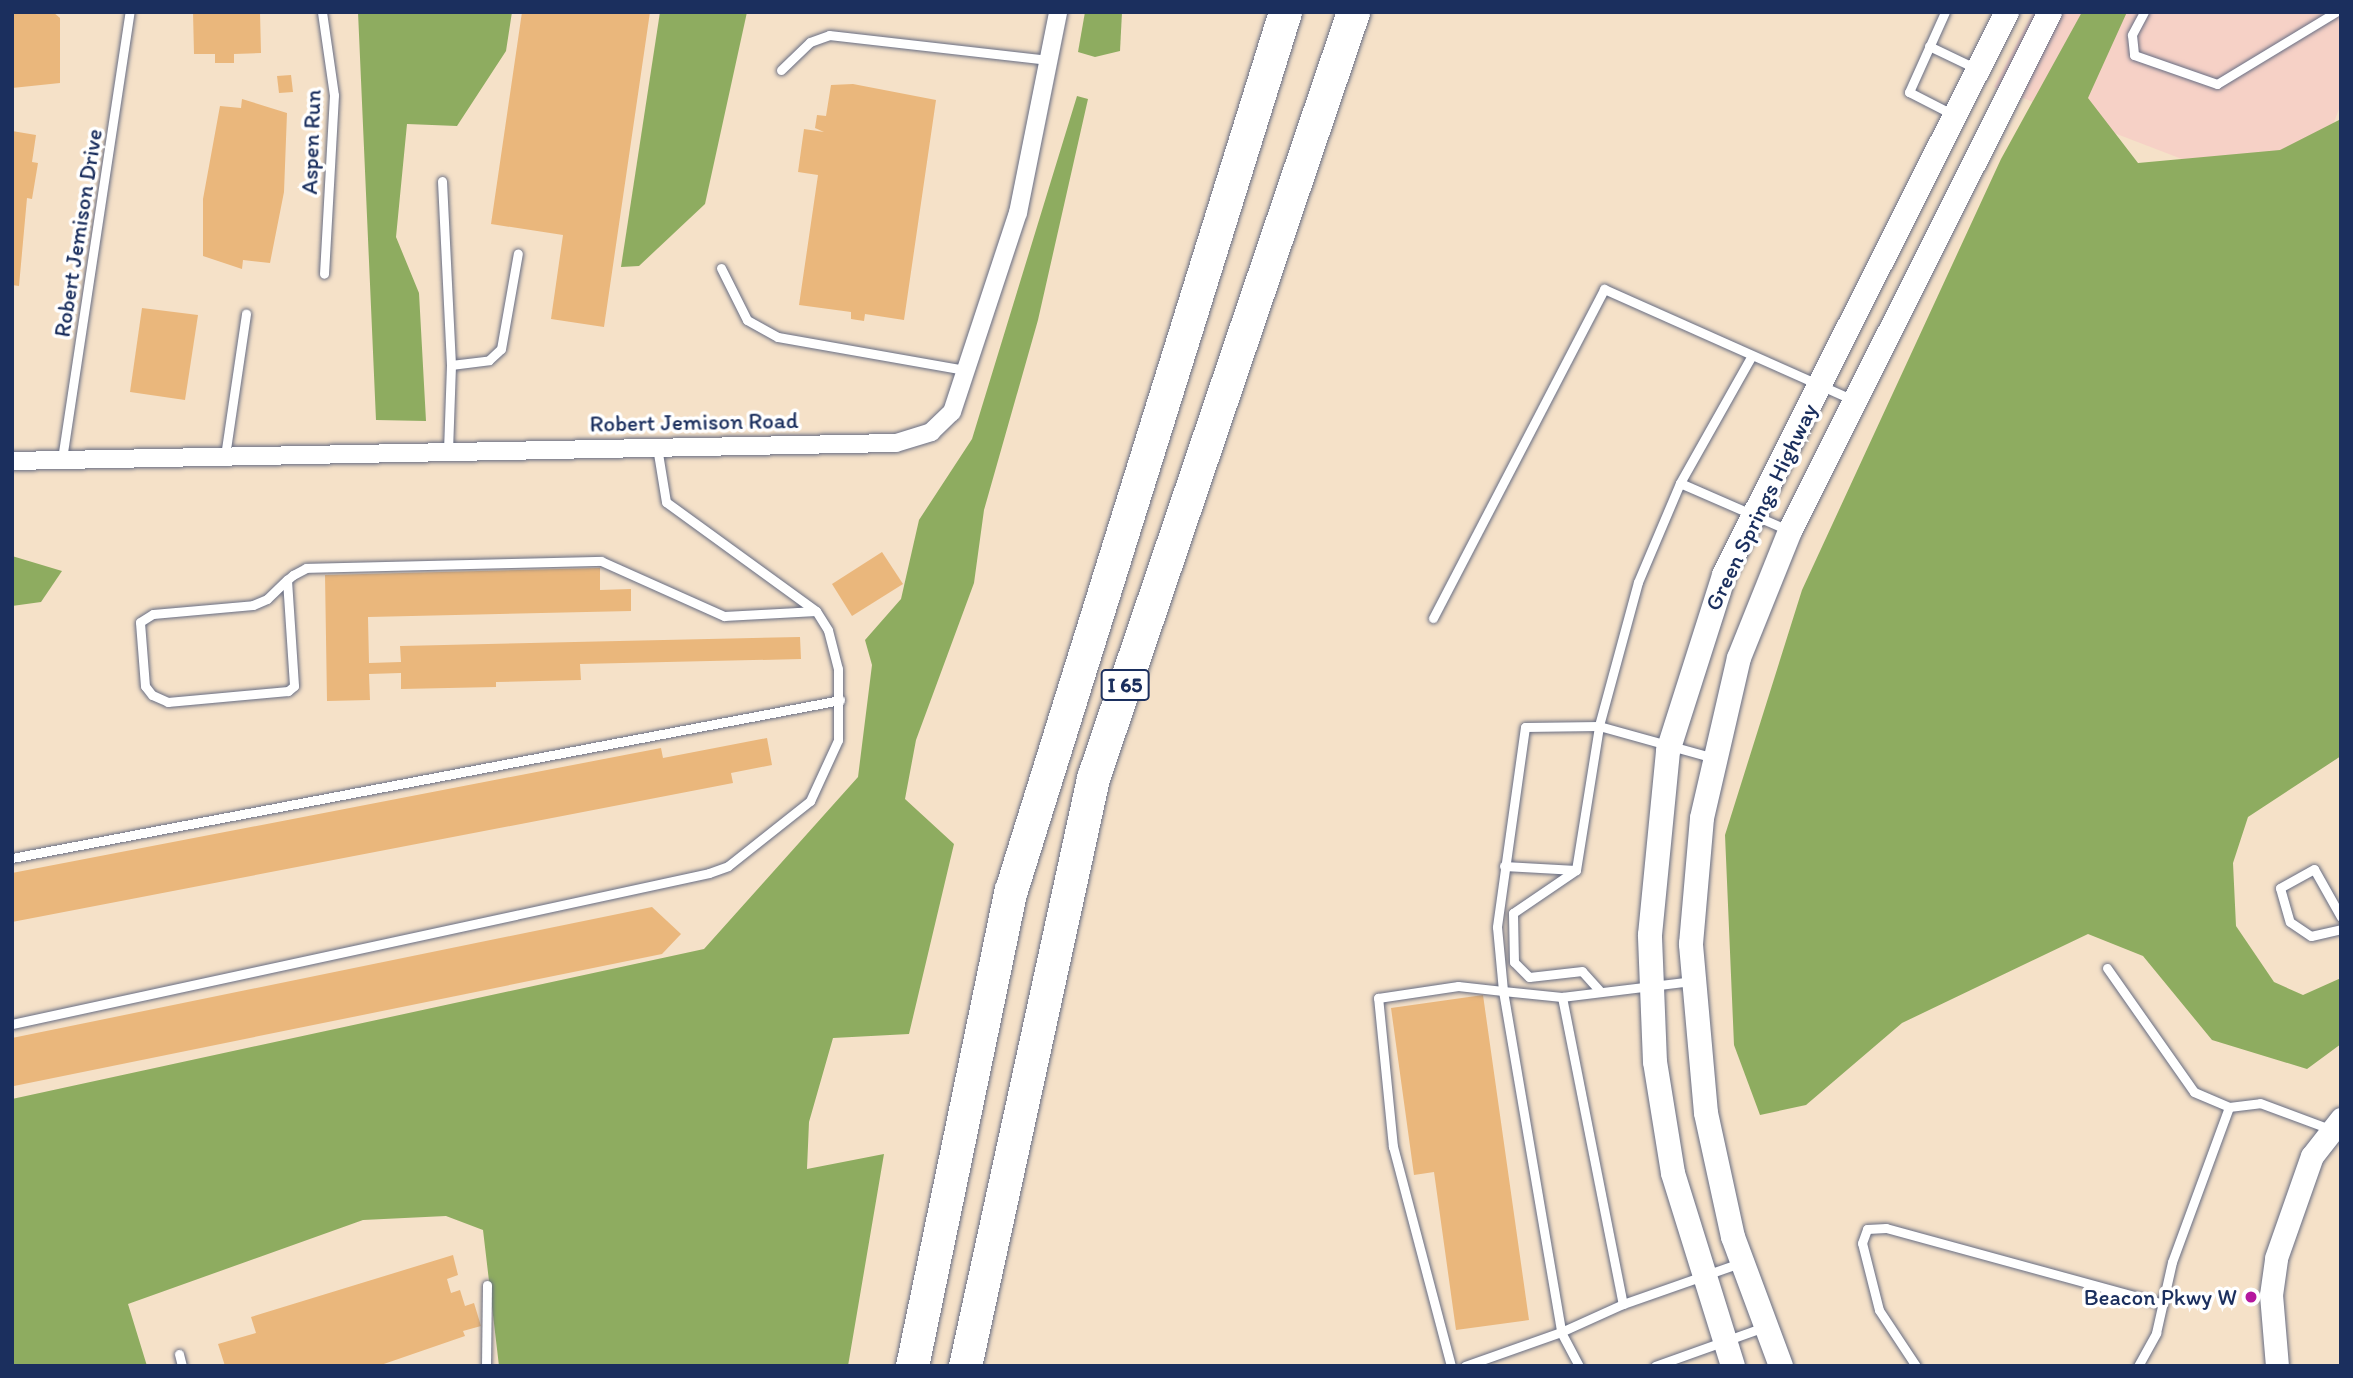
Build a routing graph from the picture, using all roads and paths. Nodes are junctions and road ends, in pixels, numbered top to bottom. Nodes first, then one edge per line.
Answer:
1 (130, 12) edge
2 (322, 12) edge
3 (1058, 12) edge
4 (1285, 12) edge
5 (1945, 12) edge
6 (2007, 12) edge
7 (2144, 12) edge
8 (2336, 12) edge
9 (2046, 13) edge
10 (1351, 17) edge
11 (1929, 46) junction
12 (1049, 60) junction
13 (1979, 69) junction
14 (781, 70) dead end
15 (1955, 116) junction
16 (442, 181) dead end
17 (518, 253) dead end
18 (721, 268) dead end
19 (324, 274) dead end
20 (246, 314) dead end
21 (1751, 357) junction
22 (451, 365) junction
23 (966, 370) junction
24 (1818, 388) junction
25 (1853, 400) junction
26 (657, 447) junction
27 (448, 452) junction
28 (225, 456) junction
29 (62, 459) junction
30 (12, 461) edge
31 (1680, 483) junction
32 (1755, 515) junction
33 (1790, 531) junction
34 (287, 580) junction
35 (816, 611) junction
36 (1433, 618) dead end
37 (840, 699) junction
38 (1599, 726) junction
39 (1670, 745) junction
40 (1716, 758) junction
41 (12, 858) edge
42 (1504, 866) junction
43 (1576, 870) junction
44 (2341, 917) edge
45 (2341, 929) edge
46 (2107, 968) dead end
47 (1693, 981) junction
48 (1652, 983) junction
49 (1599, 990) junction
50 (1503, 991) junction
51 (1562, 997) junction
52 (12, 1024) edge
53 (2229, 1107) junction
54 (2336, 1125) edge
55 (1741, 1262) junction
56 (1703, 1276) junction
57 (487, 1285) dead end
58 (1623, 1304) junction
59 (2163, 1304) junction
60 (1766, 1326) junction
61 (1561, 1332) junction
62 (1723, 1340) junction
63 (178, 1354) dead end
64 (182, 1366) edge
65 (486, 1366) edge
66 (912, 1366) edge
67 (965, 1366) edge
68 (1451, 1366) edge
69 (1465, 1366) edge
70 (1579, 1366) edge
71 (1655, 1366) edge
72 (1733, 1366) edge
73 (1780, 1366) edge
74 (1916, 1366) edge
75 (2138, 1366) edge
76 (2277, 1366) edge

1 - 29 lane, Robert Jemison Drive
2 - 19 lane, Aspen Run
3 - 12 street, Robert Jemison Road
4 - 66 highway, I 65
5 - 11 lane
6 - 13 main road, Green Springs Highway
7 - 8 lane
9 - 25 main road, Green Springs Highway
10 - 67 highway, I 65
11 - 13 lane
11 - 15 lane
12 - 14 lane
12 - 23 street, Robert Jemison Road
13 - 15 main road, Green Springs Highway
15 - 24 main road, Green Springs Highway
16 - 22 lane
17 - 22 lane
18 - 23 lane
20 - 28 lane
21 - 24 lane
21 - 31 lane
21 - 36 lane
22 - 27 lane
23 - 26 street, Robert Jemison Road
24 - 25 lane
24 - 32 main road, Green Springs Highway
25 - 33 main road, Green Springs Highway
26 - 27 street, Robert Jemison Road
26 - 35 lane
27 - 28 street, Robert Jemison Road
28 - 29 street, Robert Jemison Road
29 - 30 street, Robert Jemison Road
31 - 32 lane
31 - 38 lane
32 - 33 lane
32 - 39 main road, Green Springs Highway
33 - 40 main road, Green Springs Highway
34 - 34 lane
34 - 35 lane
35 - 37 lane
37 - 41 lane
37 - 52 lane
38 - 39 lane
38 - 42 lane
38 - 43 lane
39 - 40 lane
39 - 48 main road, Green Springs Highway
40 - 47 main road, Green Springs Highway
42 - 43 lane
42 - 50 lane
43 - 49 lane
44 - 45 lane
46 - 53 lane
47 - 48 lane
47 - 55 main road, Green Springs Highway
48 - 49 lane
48 - 56 main road, Green Springs Highway
49 - 51 lane
50 - 51 lane
50 - 61 lane
50 - 68 lane
51 - 58 lane
53 - 54 lane
53 - 59 lane
54 - 76 street
55 - 56 lane
55 - 60 main road, Green Springs Highway
56 - 58 lane
56 - 62 main road, Green Springs Highway
57 - 65 lane
58 - 61 lane
59 - 74 lane
59 - 75 lane
60 - 62 lane
60 - 73 main road, Green Springs Highway
61 - 69 lane
61 - 70 lane
62 - 71 lane
62 - 72 main road, Green Springs Highway
63 - 64 lane

